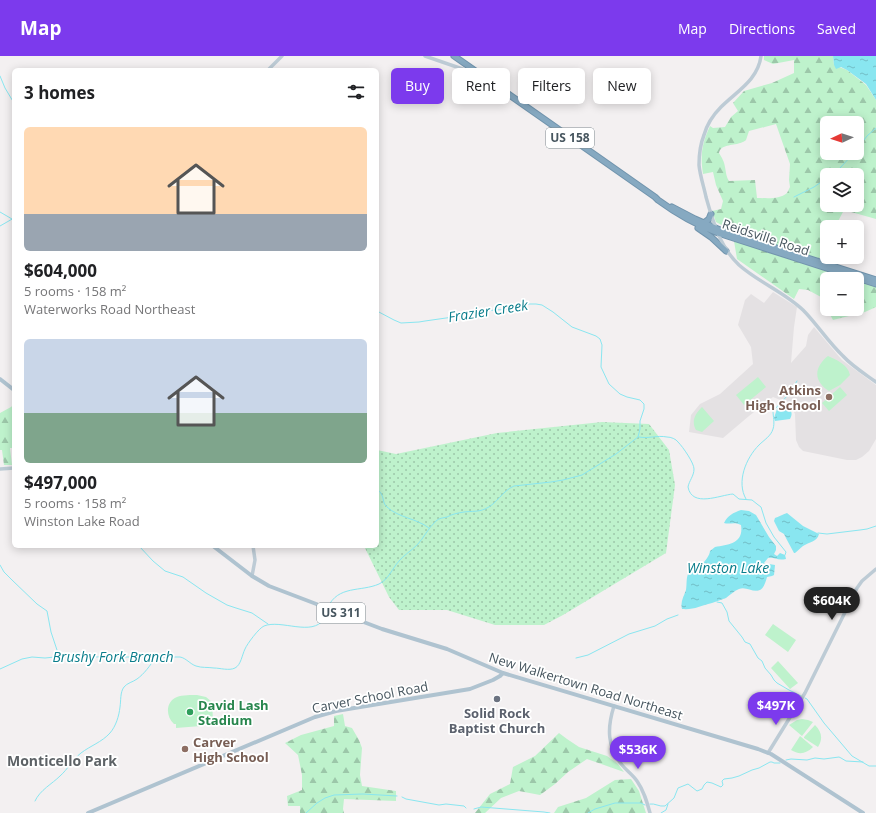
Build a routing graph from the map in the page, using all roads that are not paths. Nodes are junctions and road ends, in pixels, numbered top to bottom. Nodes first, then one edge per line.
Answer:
1 (282, 56) edge
2 (425, 56) edge
3 (454, 56) edge
4 (761, 56) edge
5 (270, 68) edge
6 (461, 68) edge
7 (472, 68) edge
8 (510, 95) edge
9 (655, 197) junction
10 (711, 214) junction
11 (688, 220) junction
12 (704, 223) junction
13 (715, 228) junction
14 (718, 233) junction
15 (727, 236) junction
16 (719, 241) junction
17 (726, 250) joint
18 (876, 280) edge
19 (876, 284) edge
20 (0, 379) edge
21 (876, 382) edge
22 (12, 388) edge
23 (12, 468) edge
24 (0, 469) edge
25 (216, 548) edge
26 (253, 548) edge
27 (876, 568) edge
28 (252, 576) junction
29 (493, 668) junction
30 (503, 673) junction
31 (519, 678) junction
32 (496, 679) junction
33 (614, 706) junction
34 (768, 753) junction
35 (88, 813) edge
36 (650, 813) edge
37 (863, 813) edge

1 - 5 street
2 - 6 street
3 - 7 highway, Reidsville Road / US 158
4 - 10 street
8 - 9 highway, Reidsville Road / US 158
9 - 11 highway, Reidsville Road / US 158
9 - 12 highway, Reidsville Road / US 158
10 - 12 highway
10 - 13 street
11 - 14 highway, Reidsville Road / US 158
11 - 16 highway
12 - 13 highway, Reidsville Road / US 158
13 - 14 street
13 - 18 highway, Reidsville Road / US 158
14 - 15 highway, Reidsville Road / US 158
14 - 16 street
15 - 16 highway
15 - 19 highway, Reidsville Road / US 158
16 - 17 highway
17 - 21 street
20 - 22 main road
23 - 24 street
25 - 28 main road, New Walkertown Road Northeast / US 311
26 - 28 street
27 - 34 street
28 - 29 main road, New Walkertown Road Northeast / US 311
29 - 30 main road, New Walkertown Road Northeast / US 311
29 - 32 main road
30 - 31 main road, New Walkertown Road Northeast / US 311
30 - 32 main road, Carver School Road
31 - 32 main road
31 - 33 main road, New Walkertown Road Northeast / US 311
32 - 35 main road, Carver School Road
33 - 34 main road, New Walkertown Road Northeast / US 311
33 - 36 street
34 - 37 main road, New Walkertown Road Northeast / US 311

